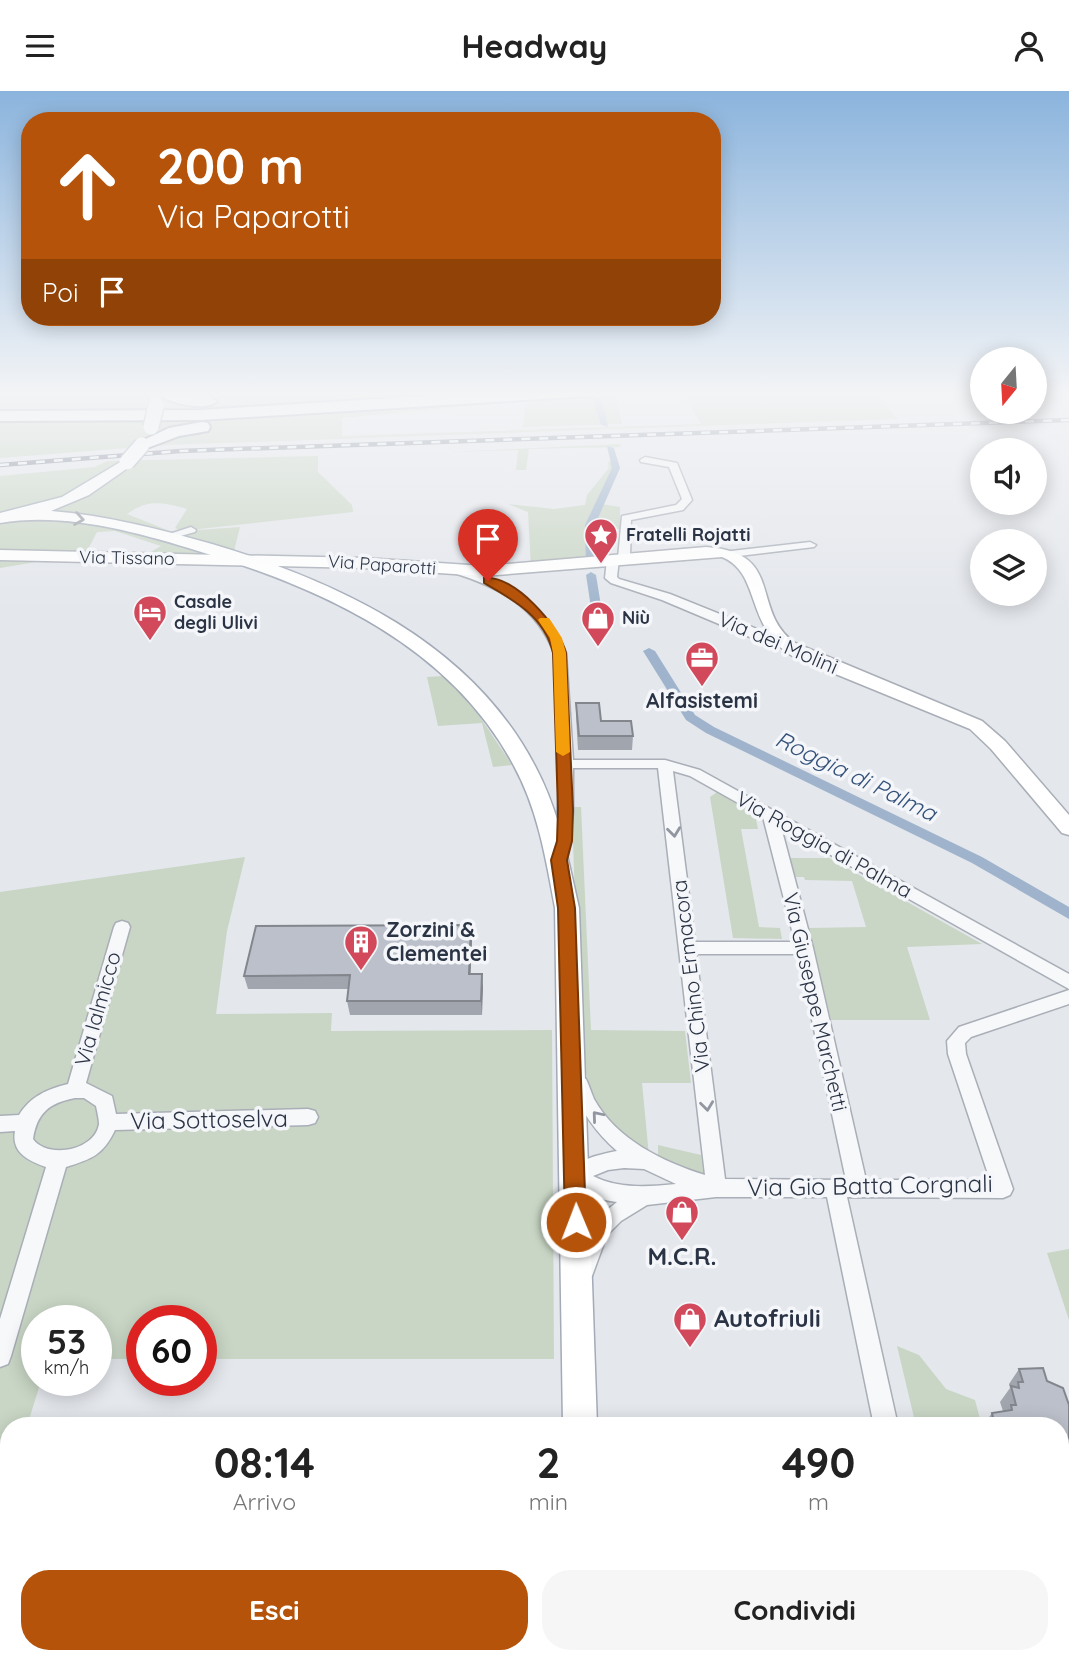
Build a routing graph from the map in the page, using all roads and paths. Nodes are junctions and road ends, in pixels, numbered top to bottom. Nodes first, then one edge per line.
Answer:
1 (124, 464) edge
2 (670, 464) edge
3 (104, 481) junction
4 (24, 515) junction
5 (0, 518) edge
6 (132, 529) junction
7 (191, 530) dead end
8 (166, 537) junction
9 (810, 545) dead end
10 (731, 554) junction
11 (0, 555) edge
12 (34, 556) junction
13 (618, 559) junction
14 (254, 560) junction
15 (0, 565) edge
16 (458, 571) junction
17 (781, 641) junction
18 (564, 764) junction
19 (665, 764) junction
20 (770, 815) junction
21 (1069, 828) edge
22 (559, 860) junction
23 (122, 927) dead end
24 (689, 948) junction
25 (805, 949) junction
26 (1069, 982) edge
27 (1069, 997) edge
28 (570, 1055) junction
29 (75, 1090) junction
30 (309, 1117) dead end
31 (109, 1122) junction
32 (24, 1123) junction
33 (0, 1124) edge
34 (58, 1161) junction
35 (649, 1162) junction
36 (575, 1176) junction
37 (716, 1188) junction
38 (835, 1188) junction
39 (858, 1188) junction
40 (644, 1196) junction
41 (578, 1291) junction
42 (0, 1356) edge
43 (580, 1417) edge
44 (884, 1417) edge

1 - 3 main road, bridge
2 - 13 street
3 - 4 main road
3 - 6 main road
4 - 5 main road
4 -> 6 main road
6 - 8 main road
7 - 8 street
8 - 14 main road
9 - 10 street
10 - 13 street
10 - 17 street
11 - 12 street, Via Tissano
12 - 14 street, Via Tissano
12 - 15 street
13 - 16 street
13 - 17 street, Via dei Molini
14 - 16 street, Via Paparotti
14 - 22 main road
16 - 18 street, Via Paparotti
17 - 21 street, Via dei Molini
18 - 19 street, Via Roggia di Palma
18 - 22 street, Via Paparotti
19 - 20 street, Via Roggia di Palma
19 -> 24 street, Via Chino Ermacora
20 - 25 street, Via Giuseppe Marchetti
20 - 26 street, Via Roggia di Palma
22 - 28 main road
23 - 29 street, Via Ialmicco
24 - 25 street
24 -> 37 street, Via Chino Ermacora
25 - 39 street, Via Giuseppe Marchetti
27 - 39 street, Via Gio Batta Corgnali
35 -> 28 street, Via Gio Batta Corgnali
28 - 36 main road
29 - 31 street, Via Ialmicco
29 - 32 street, Via Ialmicco
30 - 31 street, Via Sottoselva
31 - 34 street
32 - 33 street
32 - 34 street
34 - 42 street
35 - 36 street, Via Gio Batta Corgnali
35 - 37 street, Via Gio Batta Corgnali
36 - 40 street, Via Gio Batta Corgnali
36 - 41 main road
37 - 38 street, Via Gio Batta Corgnali
37 - 40 street, Via Gio Batta Corgnali
38 - 39 street, Via Gio Batta Corgnali
38 - 44 street
40 - 41 street, Via Gio Batta Corgnali
41 - 43 main road

